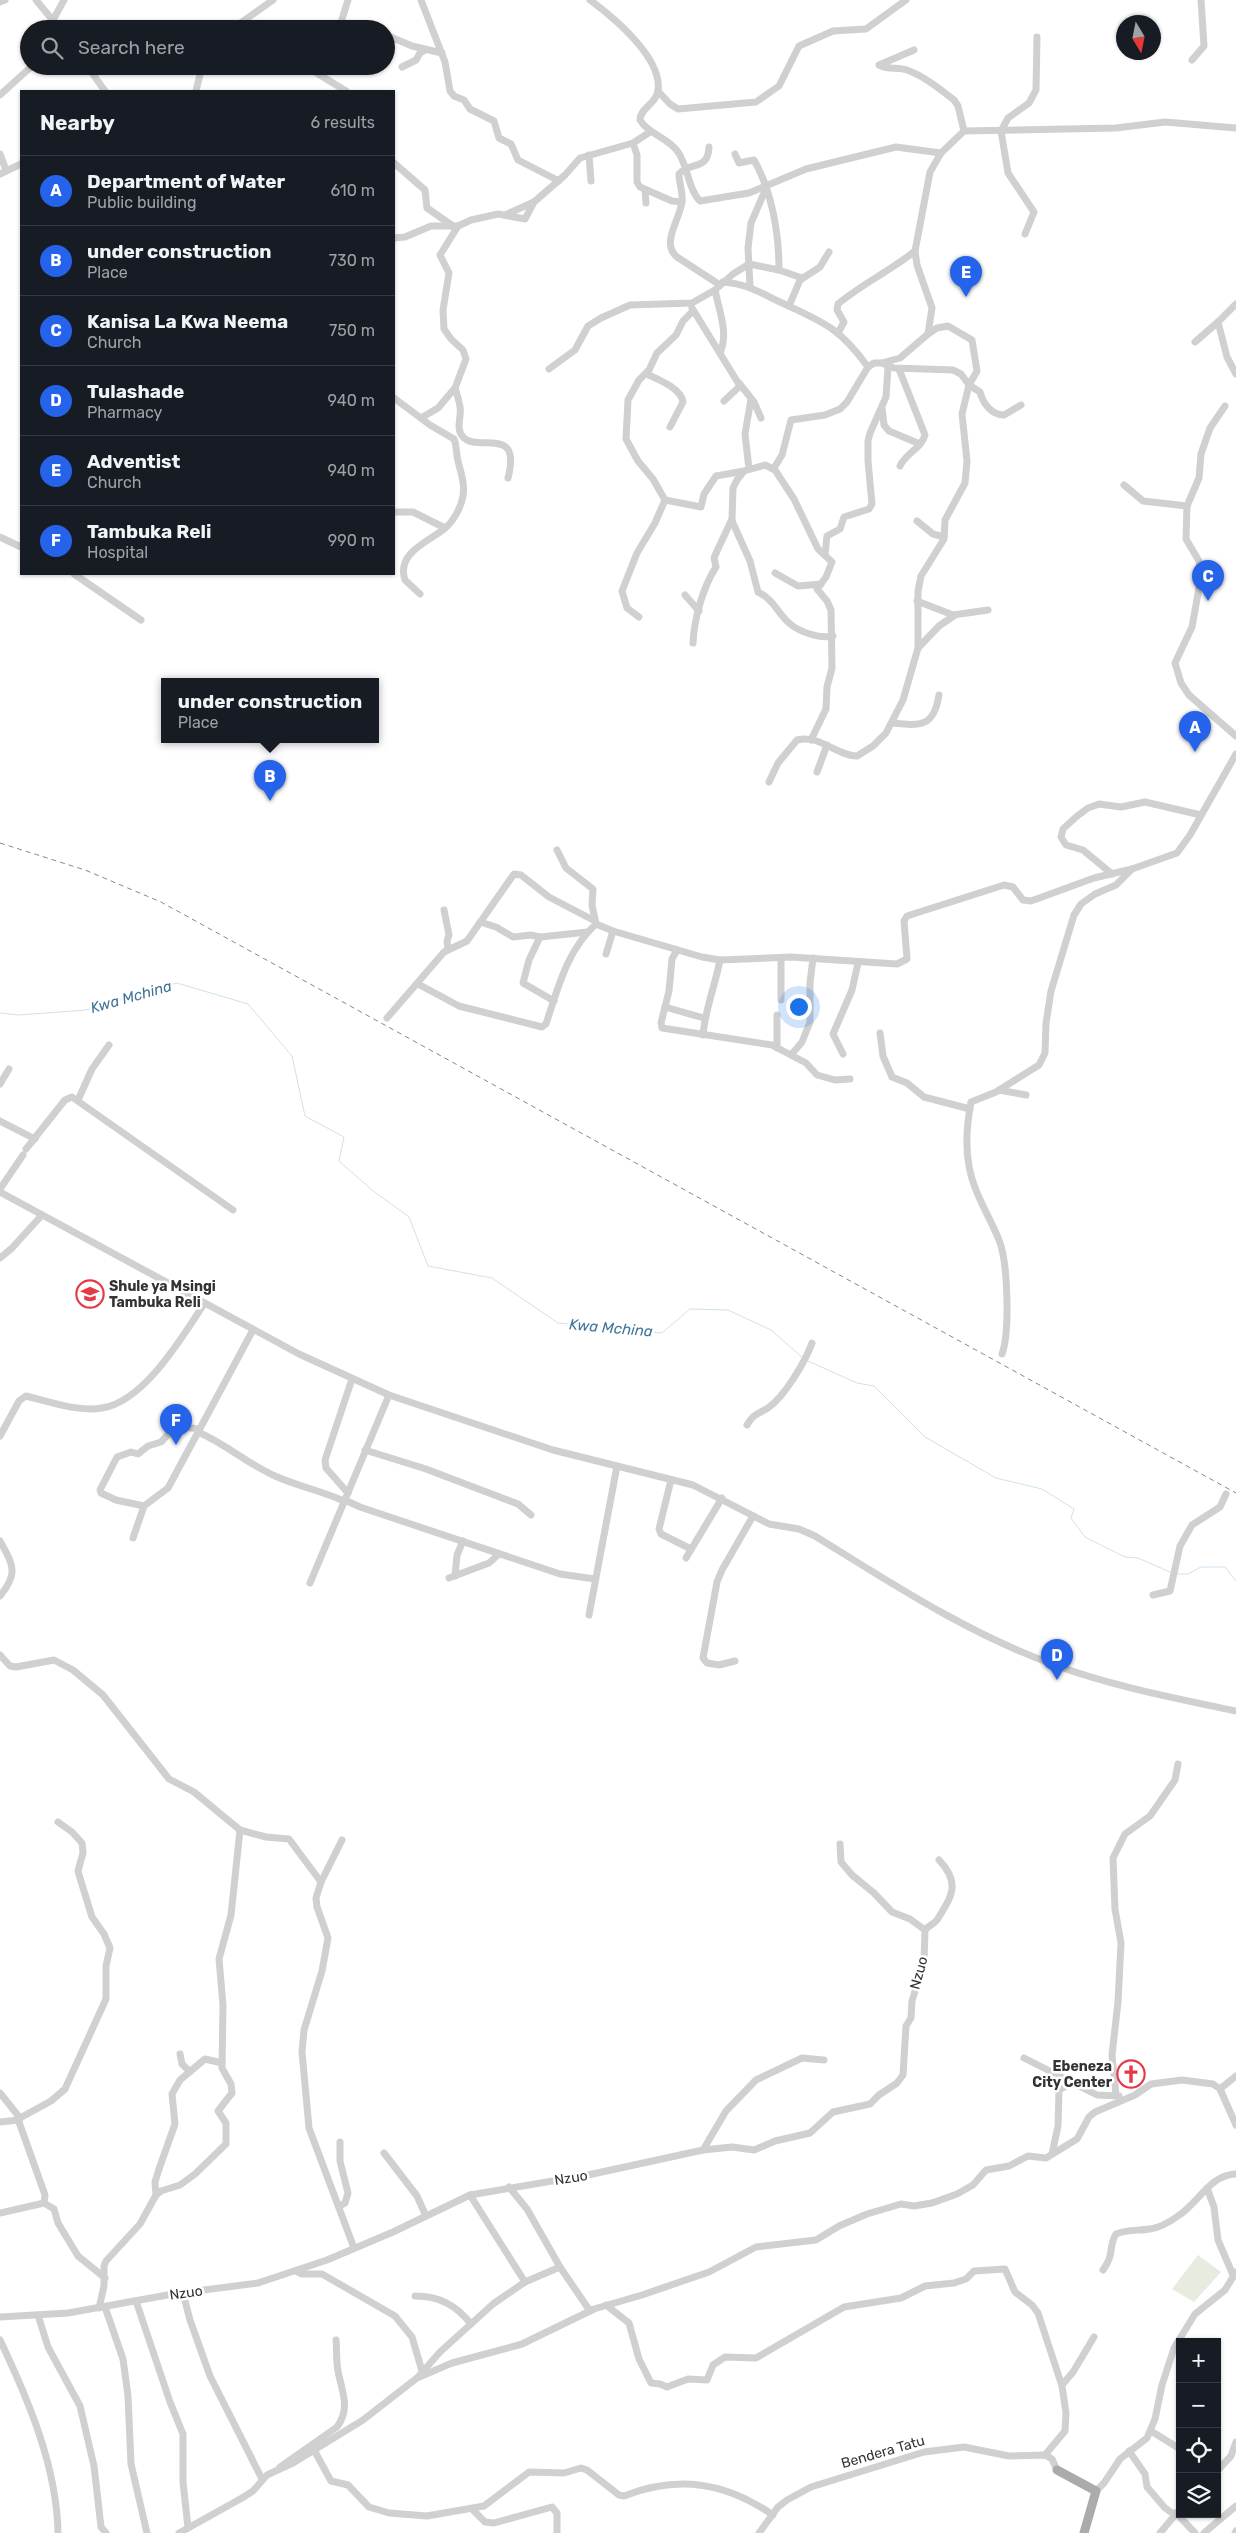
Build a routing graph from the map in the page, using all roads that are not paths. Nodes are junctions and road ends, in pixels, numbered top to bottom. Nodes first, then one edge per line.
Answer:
1 (5, 0) edge
2 (36, 0) edge
3 (64, 0) edge
4 (273, 0) edge
5 (348, 0) edge
6 (421, 0) edge
7 (590, 0) edge
8 (906, 0) edge
9 (1201, 0) edge
10 (0, 2) edge
11 (53, 20) joint
12 (245, 20) edge
13 (342, 20) edge
14 (1037, 36) dead end
15 (395, 38) edge
16 (425, 50) junction
17 (914, 50) dead end
18 (442, 53) junction
19 (1192, 60) dead end
20 (402, 67) dead end
21 (22, 75) edge
22 (93, 75) edge
23 (200, 75) edge
24 (319, 75) edge
25 (104, 90) edge
26 (196, 90) edge
27 (344, 90) edge
28 (658, 91) junction
29 (0, 96) edge
30 (1236, 128) edge
31 (964, 131) junction
32 (1001, 131) junction
33 (650, 132) junction
34 (633, 143) junction
35 (709, 148) dead end
36 (942, 152) junction
37 (0, 154) edge
38 (735, 154) dead end
39 (588, 155) junction
40 (395, 163) edge
41 (20, 164) edge
42 (686, 168) junction
43 (3, 172) edge
44 (559, 180) junction
45 (591, 181) dead end
46 (767, 186) junction
47 (645, 190) junction
48 (534, 202) junction
49 (682, 202) junction
50 (646, 203) dead end
51 (505, 215) junction
52 (455, 226) junction
53 (1025, 234) dead end
54 (395, 238) edge
55 (829, 252) dead end
56 (915, 252) junction
57 (749, 264) junction
58 (779, 270) junction
59 (802, 278) junction
60 (719, 286) junction
61 (750, 286) junction
62 (692, 303) junction
63 (1236, 304) edge
64 (789, 306) junction
65 (693, 311) junction
66 (1218, 322) junction
67 (838, 333) junction
68 (928, 334) junction
69 (1195, 342) dead end
70 (720, 353) junction
71 (885, 365) junction
72 (868, 367) junction
73 (549, 369) dead end
74 (899, 369) junction
75 (647, 374) junction
76 (1236, 374) edge
77 (739, 382) junction
78 (969, 385) junction
79 (455, 388) junction
80 (395, 399) edge
81 (751, 399) junction
82 (724, 401) dead end
83 (1021, 405) dead end
84 (1225, 406) dead end
85 (882, 408) junction
86 (422, 418) junction
87 (761, 418) dead end
88 (670, 427) dead end
89 (920, 444) junction
90 (900, 466) dead end
91 (774, 468) junction
92 (746, 470) junction
93 (508, 478) dead end
94 (1124, 485) dead end
95 (665, 500) junction
96 (1187, 506) junction
97 (395, 512) edge
98 (732, 521) junction
99 (916, 521) dead end
100 (445, 528) junction
101 (0, 537) edge
102 (944, 537) junction
103 (20, 547) edge
104 (825, 555) junction
105 (775, 574) dead end
106 (75, 575) edge
107 (821, 584) junction
108 (420, 594) dead end
109 (685, 595) dead end
110 (918, 601) junction
111 (988, 610) dead end
112 (699, 611) junction
113 (955, 615) junction
114 (639, 617) dead end
115 (141, 620) dead end
116 (833, 636) junction
117 (694, 643) dead end
118 (918, 648) junction
119 (939, 695) dead end
120 (892, 723) junction
121 (1236, 736) edge
122 (813, 737) junction
123 (827, 745) junction
124 (1236, 754) edge
125 (818, 772) dead end
126 (769, 782) dead end
127 (1201, 815) junction
128 (557, 850) dead end
129 (1132, 868) junction
130 (1112, 874) junction
131 (444, 910) dead end
132 (480, 922) junction
133 (596, 922) junction
134 (613, 931) junction
135 (588, 932) junction
136 (540, 937) junction
137 (448, 949) junction
138 (678, 950) junction
139 (606, 954) dead end
140 (782, 958) junction
141 (813, 958) junction
142 (720, 960) junction
143 (858, 962) junction
144 (418, 984) junction
145 (781, 1000) dead end
146 (554, 1001) junction
147 (665, 1007) junction
148 (777, 1015) dead end
149 (387, 1018) dead end
150 (704, 1018) junction
151 (880, 1033) dead end
152 (702, 1035) junction
153 (109, 1045) dead end
154 (777, 1048) junction
155 (843, 1054) dead end
156 (792, 1055) junction
157 (9, 1069) dead end
158 (850, 1079) dead end
159 (0, 1084) edge
160 (999, 1090) junction
161 (1026, 1095) dead end
162 (78, 1100) junction
163 (970, 1109) junction
164 (0, 1121) edge
165 (35, 1138) junction
166 (0, 1191) edge
167 (233, 1210) dead end
168 (42, 1215) junction
169 (0, 1258) edge
170 (204, 1304) junction
171 (253, 1330) junction
172 (812, 1343) dead end
173 (1002, 1354) dead end
174 (352, 1379) junction
175 (389, 1395) junction
176 (747, 1425) dead end
177 (198, 1430) junction
178 (0, 1436) edge
179 (366, 1450) junction
180 (617, 1466) junction
181 (671, 1480) junction
182 (1226, 1494) dead end
183 (346, 1498) junction
184 (722, 1498) junction
185 (144, 1506) junction
186 (531, 1515) dead end
187 (753, 1516) junction
188 (133, 1538) dead end
189 (0, 1541) edge
190 (463, 1541) junction
191 (691, 1549) junction
192 (499, 1554) junction
193 (686, 1558) dead end
194 (594, 1579) junction
195 (310, 1583) dead end
196 (1153, 1595) dead end
197 (0, 1596) edge
198 (589, 1615) dead end
199 (0, 1655) edge
200 (735, 1661) dead end
201 (1236, 1711) edge
202 (1178, 1764) dead end
203 (58, 1822) dead end
204 (240, 1830) junction
205 (342, 1840) dead end
206 (840, 1844) dead end
207 (939, 1860) dead end
208 (321, 1882) junction
209 (925, 1930) junction
210 (180, 2054) dead end
211 (1024, 2058) dead end
212 (824, 2060) dead end
213 (222, 2063) junction
214 (189, 2071) junction
215 (1236, 2076) edge
216 (1072, 2083) junction
217 (1220, 2089) junction
218 (0, 2093) edge
219 (1116, 2096) junction
220 (1129, 2096) junction
221 (20, 2119) junction
222 (0, 2122) edge
223 (1236, 2125) edge
224 (340, 2142) dead end
225 (703, 2150) junction
226 (384, 2153) dead end
227 (1052, 2154) junction
228 (1236, 2174) edge
229 (509, 2187) junction
230 (1207, 2188) junction
231 (156, 2195) junction
232 (470, 2195) junction
233 (44, 2203) junction
234 (340, 2206) junction
235 (0, 2213) edge
236 (426, 2216) junction
237 (354, 2248) junction
238 (560, 2267) junction
239 (1103, 2270) dead end
240 (296, 2271) junction
241 (1235, 2273) edge
242 (104, 2278) junction
243 (525, 2282) junction
244 (183, 2293) junction
245 (415, 2296) dead end
246 (136, 2301) junction
247 (606, 2305) junction
248 (102, 2308) junction
249 (590, 2311) junction
250 (38, 2316) junction
251 (0, 2317) edge
252 (471, 2324) junction
253 (1094, 2337) dead end
254 (0, 2340) edge
255 (336, 2340) dead end
256 (422, 2371) junction
257 (417, 2378) junction
258 (1062, 2384) junction
259 (1151, 2431) junction
260 (1236, 2442) edge
261 (1176, 2447) edge
262 (314, 2450) junction
263 (1129, 2451) junction
264 (1045, 2455) junction
265 (1221, 2467) edge
266 (278, 2469) junction
267 (1057, 2470) joint
268 (262, 2479) junction
269 (1096, 2491) junction
270 (1236, 2506) edge
271 (472, 2509) junction
272 (1176, 2512) edge
273 (1176, 2513) edge
274 (772, 2514) junction
275 (1182, 2518) edge
276 (188, 2528) junction
277 (58, 2533) edge
278 (106, 2533) edge
279 (147, 2533) edge
280 (179, 2533) edge
281 (557, 2533) edge
282 (759, 2533) edge
283 (1084, 2533) edge
284 (1160, 2533) edge
285 (1195, 2533) edge
286 (1204, 2533) edge

1 - 10 street
2 - 11 street
3 - 11 street
4 - 12 street
5 - 13 street
6 - 18 street
7 - 28 street
8 - 28 street
9 - 19 street
14 - 32 street
15 - 16 street
16 - 18 street
16 - 20 street
17 - 31 street
18 - 44 street
21 - 29 street
22 - 25 street
23 - 26 street
24 - 27 street
28 - 33 street
30 - 32 street
31 - 32 street
31 - 36 street
32 - 53 street
33 - 34 street
33 - 42 street
34 - 39 street
34 - 47 street
35 - 42 street
36 - 46 street
36 - 56 street
37 - 43 street
38 - 46 street
39 - 44 street
39 - 45 street
40 - 52 street
41 - 43 street
42 - 46 street
42 - 49 street
44 - 48 street
46 - 57 street
46 - 58 street
47 - 49 street
47 - 50 street
48 - 51 street
48 - 51 street
49 - 60 street
51 - 52 street
52 - 54 street
52 - 79 street
55 - 59 street
56 - 67 street
56 - 68 street
57 - 58 street
57 - 60 street
57 - 61 street
58 - 59 street
59 - 64 street
60 - 61 street
60 - 62 street
60 - 70 street
61 - 64 street
62 - 65 street
62 - 73 street
63 - 66 street
64 - 67 street
65 - 70 street
65 - 75 street
66 - 69 street
66 - 76 street
67 - 72 street
68 - 71 street
68 - 78 street
70 - 77 street
71 - 72 street
71 - 74 street
71 - 85 street
72 - 91 street
74 - 78 street
74 - 89 street
75 - 88 street
75 - 95 street
77 - 81 street
77 - 82 street
78 - 83 street
78 - 102 street
79 - 86 street
79 - 93 street
80 - 86 street
81 - 87 street
81 - 92 street
84 - 96 street
85 - 89 street
85 - 104 street
86 - 100 street
89 - 90 street
91 - 92 street
91 - 104 street
92 - 95 street
92 - 98 street
94 - 96 street
95 - 114 street
96 - 121 street
97 - 100 street
98 - 112 street
98 - 116 street
99 - 102 street
100 - 108 street
101 - 103 street
102 - 110 street
104 - 107 street
105 - 107 street
106 - 115 street
107 - 116 street
109 - 112 street
110 - 113 street
110 - 118 street
111 - 113 street
112 - 117 street
113 - 118 street
116 - 122 street
118 - 120 street
119 - 120 street
120 - 123 street
122 - 123 street
122 - 126 street
123 - 125 street
124 - 127 street
127 - 129 street
127 - 130 street
128 - 133 street
129 - 130 street
129 - 160 street
130 - 143 street
131 - 137 street
132 - 133 street
132 - 136 street
132 - 137 street
133 - 134 street
133 - 135 street
134 - 138 street
134 - 139 street
135 - 136 street
135 - 146 street
136 - 146 street
137 - 144 street
138 - 142 street
138 - 147 street
140 - 141 street
140 - 142 street
140 - 145 street
141 - 143 street
141 - 156 street
142 - 150 street
143 - 155 street
144 - 146 street
144 - 149 street
147 - 150 street
147 - 152 street
148 - 154 street
150 - 152 street
151 - 163 street
152 - 154 street
153 - 162 street
154 - 156 street
156 - 158 street
157 - 159 street
160 - 161 street
160 - 163 street
162 - 165 street
162 - 167 street
163 - 173 street
164 - 165 street
165 - 166 street
166 - 168 street
168 - 169 street
168 - 170 street
170 - 171 street
170 - 178 street
171 - 174 street
171 - 177 street
172 - 176 street
174 - 175 street
174 - 183 street
175 - 179 street
175 - 180 street
177 - 183 street
177 - 185 street
177 - 185 street
179 - 183 street
179 - 186 street
180 - 181 street
180 - 194 street
181 - 184 street
181 - 191 street
182 - 196 street
183 - 190 street
183 - 195 street
184 - 187 street
184 - 191 street
185 - 188 street
187 - 200 street
187 - 201 street
189 - 197 street
190 - 192 street
190 - 192 street
191 - 193 street
192 - 194 street
194 - 198 street
199 - 204 street
202 - 219 street
203 - 221 street
204 - 208 street
204 - 213 street
205 - 208 street
206 - 209 street
207 - 209 street
208 - 234 street
209 - 225 street, Nzuo
210 - 214 street
211 - 216 street
212 - 225 street
213 - 214 street
213 - 231 street
214 - 231 street
215 - 217 street
216 - 219 street
216 - 227 street
217 - 220 street
217 - 223 street
218 - 221 street
219 - 220 street
220 - 227 street
221 - 222 street
221 - 233 street
224 - 234 street
225 - 229 street, Nzuo
226 - 236 street
227 - 247 street
228 - 230 street
229 - 232 street, Nzuo
229 - 238 street
230 - 239 street
230 - 241 street
231 - 242 street
232 - 236 street, Nzuo
232 - 243 street
233 - 235 street
233 - 242 street
234 - 237 street
236 - 237 street, Nzuo
237 - 240 street, Nzuo
238 - 243 street
238 - 249 street
240 - 244 street, Nzuo
240 - 256 street
241 - 259 street
242 - 248 street
243 - 252 street
244 - 246 street, Nzuo
244 - 268 street
245 - 252 street
246 - 248 street, Nzuo
246 - 276 street
247 - 249 street
247 - 258 street
248 - 250 street, Nzuo
248 - 279 street
249 - 257 street
250 - 251 street, Nzuo
250 - 278 street
252 - 256 street
253 - 258 street
254 - 277 street
255 - 266 street
256 - 257 street
257 - 262 street
258 - 264 street
259 - 261 street
259 - 263 street
260 - 265 street
262 - 266 street
262 - 271 street
263 - 269 street
263 - 272 street
264 - 267 street
264 - 274 street, Bendera Tatu
266 - 268 street
267 - 269 main road
268 - 276 street
269 - 283 main road
270 - 286 street
271 - 274 street
271 - 281 street
273 - 284 street
274 - 282 street, Bendera Tatu
275 - 285 street
276 - 280 street

